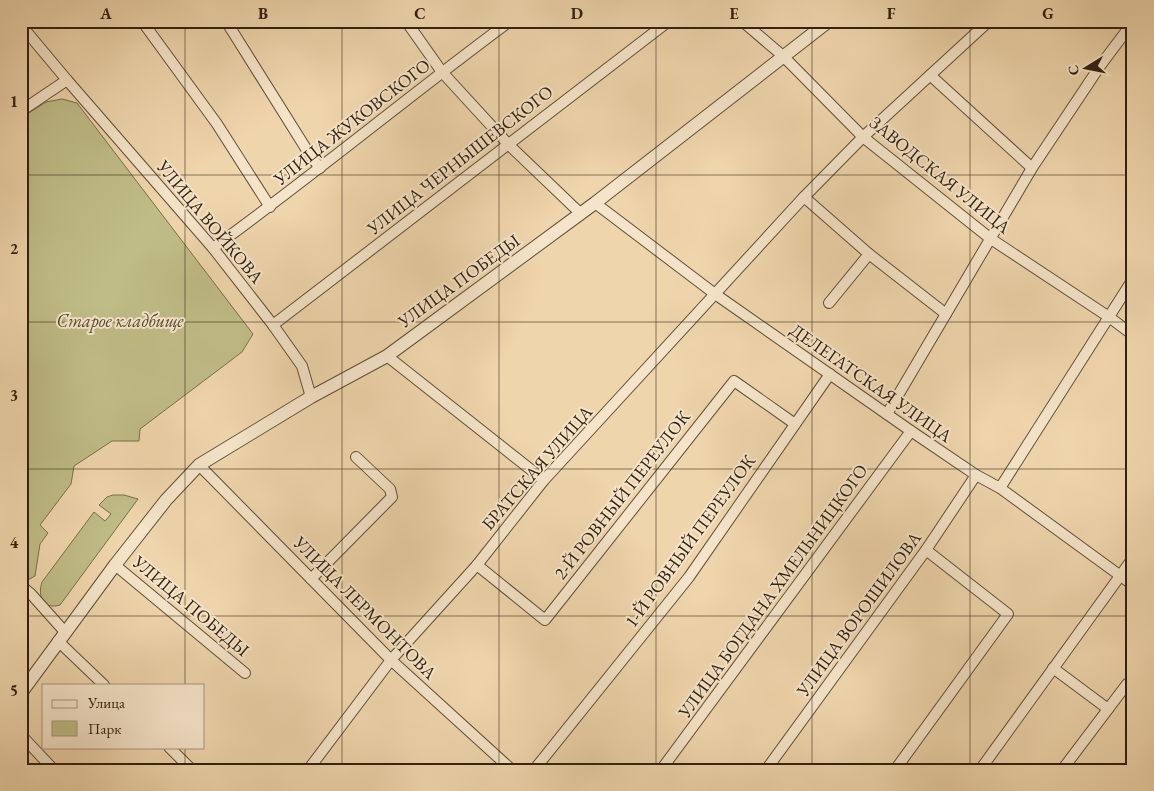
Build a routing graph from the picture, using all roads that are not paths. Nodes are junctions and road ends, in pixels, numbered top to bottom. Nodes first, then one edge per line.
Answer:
1 (142, 21) edge
2 (226, 21) edge
3 (406, 21) edge
4 (510, 21) edge
5 (668, 21) edge
6 (742, 21) edge
7 (828, 21) edge
8 (989, 21) edge
9 (1133, 22) edge
10 (21, 25) edge
11 (783, 56) junction
12 (442, 72) junction
13 (930, 75) junction
14 (67, 80) junction
15 (21, 111) edge
16 (863, 137) junction
17 (508, 144) junction
18 (320, 168) junction
19 (1032, 168) junction
20 (804, 197) junction
21 (595, 202) junction
22 (270, 207) junction
23 (580, 214) junction
24 (991, 239) junction
25 (213, 248) junction
26 (869, 254) junction
27 (1133, 279) edge
28 (716, 294) junction
29 (829, 303) dead end
30 (946, 314) junction
31 (1109, 317) junction
32 (273, 325) junction
33 (1133, 335) edge
34 (387, 356) junction
35 (830, 374) junction
36 (311, 397) junction
37 (887, 414) junction
38 (795, 424) junction
39 (911, 431) junction
40 (356, 457) dead end
41 (199, 465) junction
42 (976, 475) junction
43 (544, 480) junction
44 (1000, 488) junction
45 (926, 550) junction
46 (1133, 558) edge
47 (114, 565) junction
48 (477, 565) junction
49 (1120, 577) junction
50 (311, 579) junction
51 (1133, 585) edge
52 (21, 586) edge
53 (61, 636) junction
54 (391, 660) junction
55 (1053, 668) junction
56 (245, 673) dead end
57 (103, 684) edge
58 (1128, 684) dead end
59 (21, 693) edge
60 (1108, 709) junction
61 (21, 735) edge
62 (169, 748) edge
63 (510, 769) edge
64 (54, 770) edge
65 (192, 770) edge
66 (308, 770) edge
67 (534, 770) edge
68 (661, 770) edge
69 (766, 770) edge
70 (895, 770) edge
71 (980, 770) edge
72 (1062, 770) edge

1 - 22 street
2 - 18 street
3 - 12 street
4 - 12 street, УЛИЦА ЖУКОВСКОГО
5 - 17 street, УЛИЦА ЧЕРНЫШЕВСКОГО
6 - 11 street, ЗАВОДСКАЯ УЛИЦА
7 - 11 street, УЛИЦА ПОБЕДЫ
8 - 13 street, БРАТСКАЯ УЛИЦА
9 - 19 street
10 - 14 street, УЛИЦА ВОЙКОВА
11 - 16 street, ЗАВОДСКАЯ УЛИЦА
11 - 21 street, УЛИЦА ПОБЕДЫ
12 - 17 street
12 - 18 street, УЛИЦА ЖУКОВСКОГО
13 - 16 street, БРАТСКАЯ УЛИЦА
13 - 19 street
14 - 15 street
14 - 25 street, УЛИЦА ВОЙКОВА
16 - 20 street, БРАТСКАЯ УЛИЦА
16 - 24 street, ЗАВОДСКАЯ УЛИЦА
17 - 23 street
17 - 32 street, УЛИЦА ЧЕРНЫШЕВСКОГО
18 - 22 street, УЛИЦА ЖУКОВСКОГО
19 - 24 street
20 - 26 street
20 - 28 street, БРАТСКАЯ УЛИЦА
21 - 23 street, УЛИЦА ПОБЕДЫ
21 - 28 street, ДЕЛЕГАТСКАЯ УЛИЦА
22 - 25 street, УЛИЦА ЖУКОВСКОГО
23 - 34 street, УЛИЦА ПОБЕДЫ
24 - 30 street
24 - 31 street, ЗАВОДСКАЯ УЛИЦА
25 - 32 street, УЛИЦА ВОЙКОВА
26 - 29 street
26 - 30 street
27 - 31 street
28 - 35 street, ДЕЛЕГАТСКАЯ УЛИЦА
28 - 43 street, БРАТСКАЯ УЛИЦА
30 - 37 street
31 - 33 street, ЗАВОДСКАЯ УЛИЦА
31 - 44 street
32 - 36 street, УЛИЦА ВОЙКОВА
34 - 36 street, УЛИЦА ПОБЕДЫ
34 - 43 street
35 - 37 street, ДЕЛЕГАТСКАЯ УЛИЦА
35 - 38 street, 1-Й РОВНЫЙ ПЕРЕУЛОК
36 - 41 street, УЛИЦА ПОБЕДЫ
37 - 39 street, ДЕЛЕГАТСКАЯ УЛИЦА
38 - 48 street, 2-Й РОВНЫЙ ПЕРЕУЛОК
38 - 67 street, 1-Й РОВНЫЙ ПЕРЕУЛОК
39 - 42 street, ДЕЛЕГАТСКАЯ УЛИЦА
39 - 68 street, УЛИЦА БОГДАНА ХМЕЛЬНИЦКОГО
40 - 50 street
41 - 47 street, УЛИЦА ПОБЕДЫ
41 - 50 street, УЛИЦА ЛЕРМОНТОВА
42 - 44 street, ДЕЛЕГАТСКАЯ УЛИЦА
42 - 45 street, УЛИЦА ВОРОШИЛОВА
43 - 48 street, БРАТСКАЯ УЛИЦА
44 - 49 street, ДЕЛЕГАТСКАЯ УЛИЦА
45 - 69 street, УЛИЦА ВОРОШИЛОВА
45 - 70 street
46 - 49 street
47 - 53 street, УЛИЦА ПОБЕДЫ
47 - 56 street, УЛИЦА ПОБЕДЫ
48 - 54 street, БРАТСКАЯ УЛИЦА
49 - 51 street, ДЕЛЕГАТСКАЯ УЛИЦА
49 - 55 street
50 - 54 street, УЛИЦА ЛЕРМОНТОВА
52 - 53 street
53 - 57 street
53 - 59 street, УЛИЦА ПОБЕДЫ
54 - 63 street, УЛИЦА ЛЕРМОНТОВА
54 - 66 street, БРАТСКАЯ УЛИЦА
55 - 60 street
55 - 71 street
58 - 60 street
60 - 72 street
61 - 64 street
62 - 65 street

